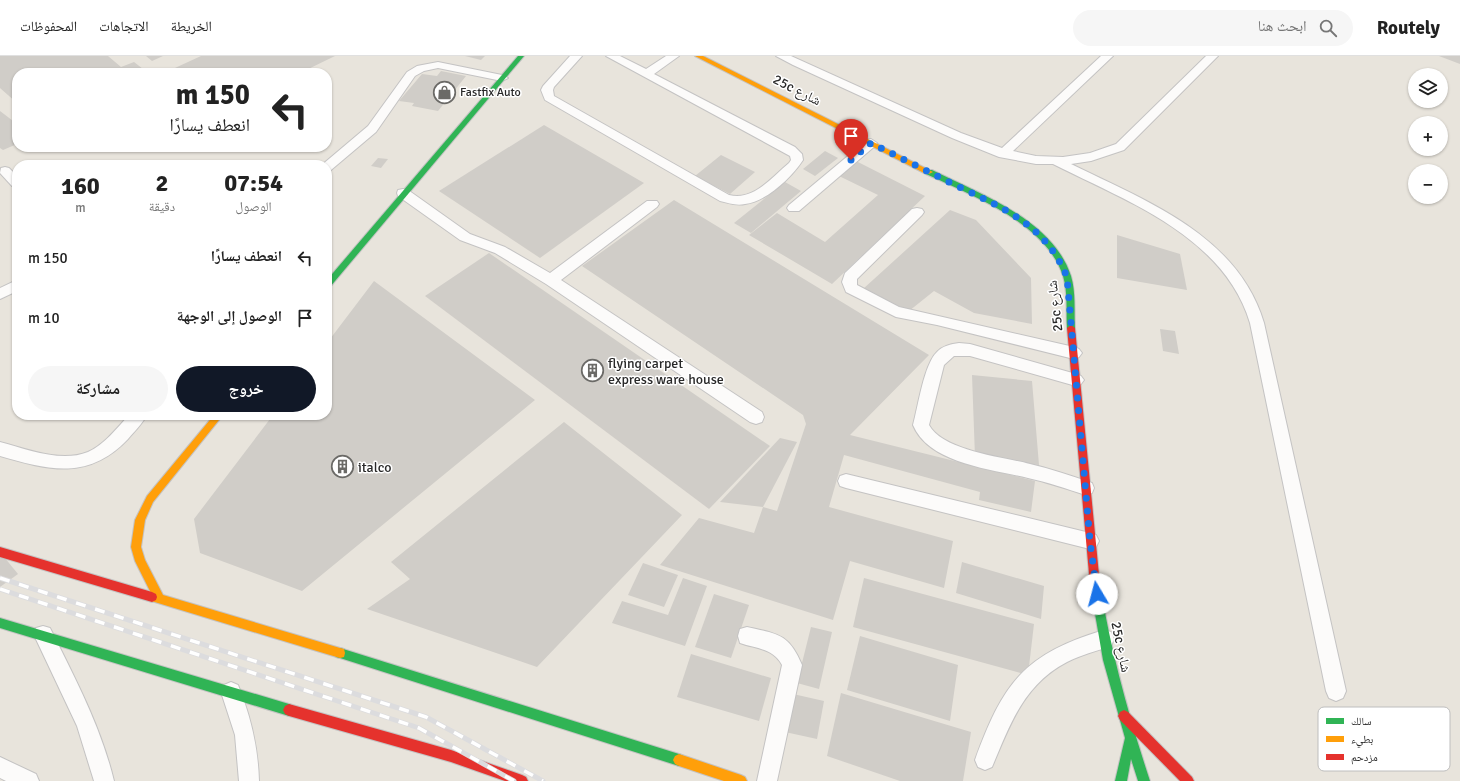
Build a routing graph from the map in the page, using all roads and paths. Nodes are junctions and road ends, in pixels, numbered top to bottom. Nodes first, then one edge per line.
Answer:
1 (521, 56) edge
2 (576, 56) edge
3 (612, 56) edge
4 (673, 56) edge
5 (698, 56) edge
6 (782, 56) edge
7 (1107, 56) edge
8 (1212, 56) edge
9 (646, 74) junction
10 (502, 78) junction
11 (871, 143) junction
12 (1003, 154) junction
13 (1056, 161) junction
14 (332, 163) edge
15 (5, 171) dead end
16 (12, 178) edge
17 (403, 193) junction
18 (652, 204) dead end
19 (794, 208) dead end
20 (918, 212) dead end
21 (332, 280) edge
22 (551, 280) junction
23 (12, 287) edge
24 (0, 294) edge
25 (1074, 353) junction
26 (1076, 380) junction
27 (756, 417) dead end
28 (134, 420) edge
29 (215, 420) edge
30 (0, 450) edge
31 (846, 480) dead end
32 (1086, 488) junction
33 (1090, 541) junction
34 (0, 552) edge
35 (159, 598) junction
36 (0, 623) edge
37 (43, 635) junction
38 (747, 636) dead end
39 (1104, 640) junction
40 (231, 692) junction
41 (1336, 692) dead end
42 (1122, 714) junction
43 (1130, 739) junction
44 (985, 760) dead end
45 (0, 767) edge
46 (29, 781) edge
47 (104, 781) edge
48 (249, 781) edge
49 (522, 781) edge
50 (741, 781) edge
51 (766, 781) edge
52 (1121, 781) edge
53 (1144, 781) edge
54 (1188, 781) edge

1 - 10 street
2 - 9 lane
3 - 9 lane
4 - 9 lane
5 - 11 street, 25c شارع
6 - 12 lane
7 - 12 lane
8 - 13 lane
10 - 14 lane
10 - 17 street
11 - 19 lane
11 - 25 street, 25c شارع
12 - 13 lane
13 - 41 lane
15 - 16 lane
17 - 21 street
17 - 22 lane
18 - 22 lane
20 - 25 lane
22 - 27 lane
23 - 24 lane
25 - 26 street, 25c شارع
26 - 32 street, 25c شارع
26 - 32 lane
28 - 30 lane
29 - 35 street
31 - 33 lane
32 - 33 street, 25c شارع
33 - 39 street, 25c شارع
34 - 35 street
35 - 50 street
36 - 37 street
37 - 40 street
37 - 47 lane
38 - 51 lane
39 - 42 street, 25c شارع
39 - 44 lane
40 - 48 lane
40 - 49 street
42 - 43 street, 25c شارع
42 - 54 street
43 - 52 street, 25c شارع
43 - 53 street, 25c شارع
45 - 46 lane

